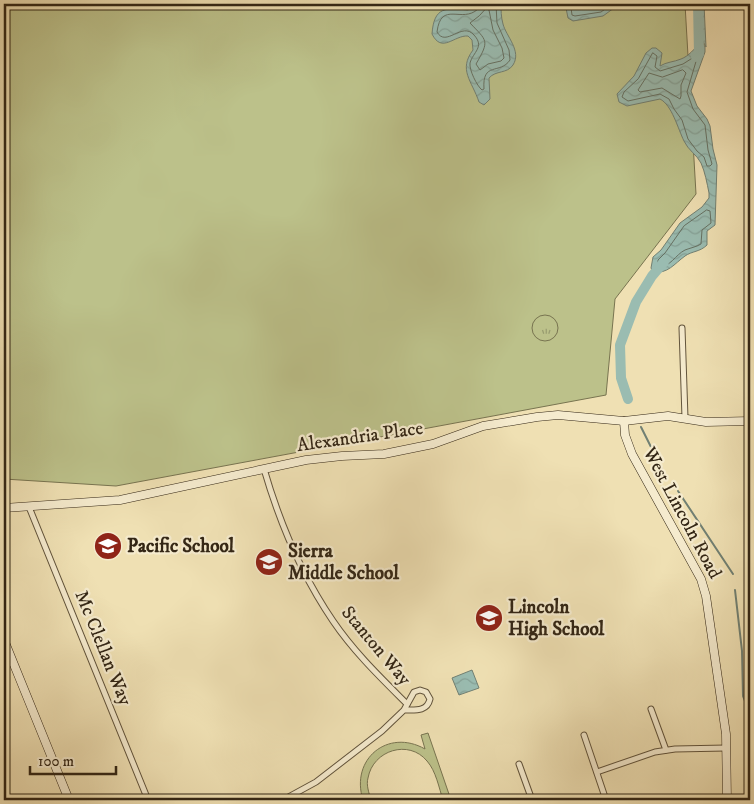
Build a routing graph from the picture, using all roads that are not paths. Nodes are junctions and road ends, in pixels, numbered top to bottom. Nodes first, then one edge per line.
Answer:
1 (682, 328) dead end
2 (685, 418) junction
3 (750, 420) edge
4 (624, 421) junction
5 (264, 469) junction
6 (29, 507) junction
7 (4, 508) edge
8 (4, 640) edge
9 (407, 704) junction
10 (651, 709) dead end
11 (404, 710) junction
12 (584, 735) dead end
13 (726, 748) junction
14 (666, 750) junction
15 (519, 764) dead end
16 (597, 772) junction
17 (69, 800) edge
18 (148, 800) edge
19 (283, 800) edge
20 (532, 800) edge
21 (606, 800) edge
22 (727, 800) edge

1 - 2 street
2 - 3 street, Alexandria Place
2 - 4 street, Alexandria Place
4 - 5 street, Alexandria Place
4 - 13 street, West Lincoln Road
5 - 6 street, Alexandria Place
5 - 9 street, Stanton Way
6 - 7 street, Alexandria Place
6 - 18 street, Mc Clellan Way
8 - 17 street
9 - 11 street
9 - 11 street
10 - 14 street
11 - 19 street
12 - 16 street
13 - 14 street
13 - 22 street, West Lincoln Road
14 - 16 street
15 - 20 street
16 - 21 street

